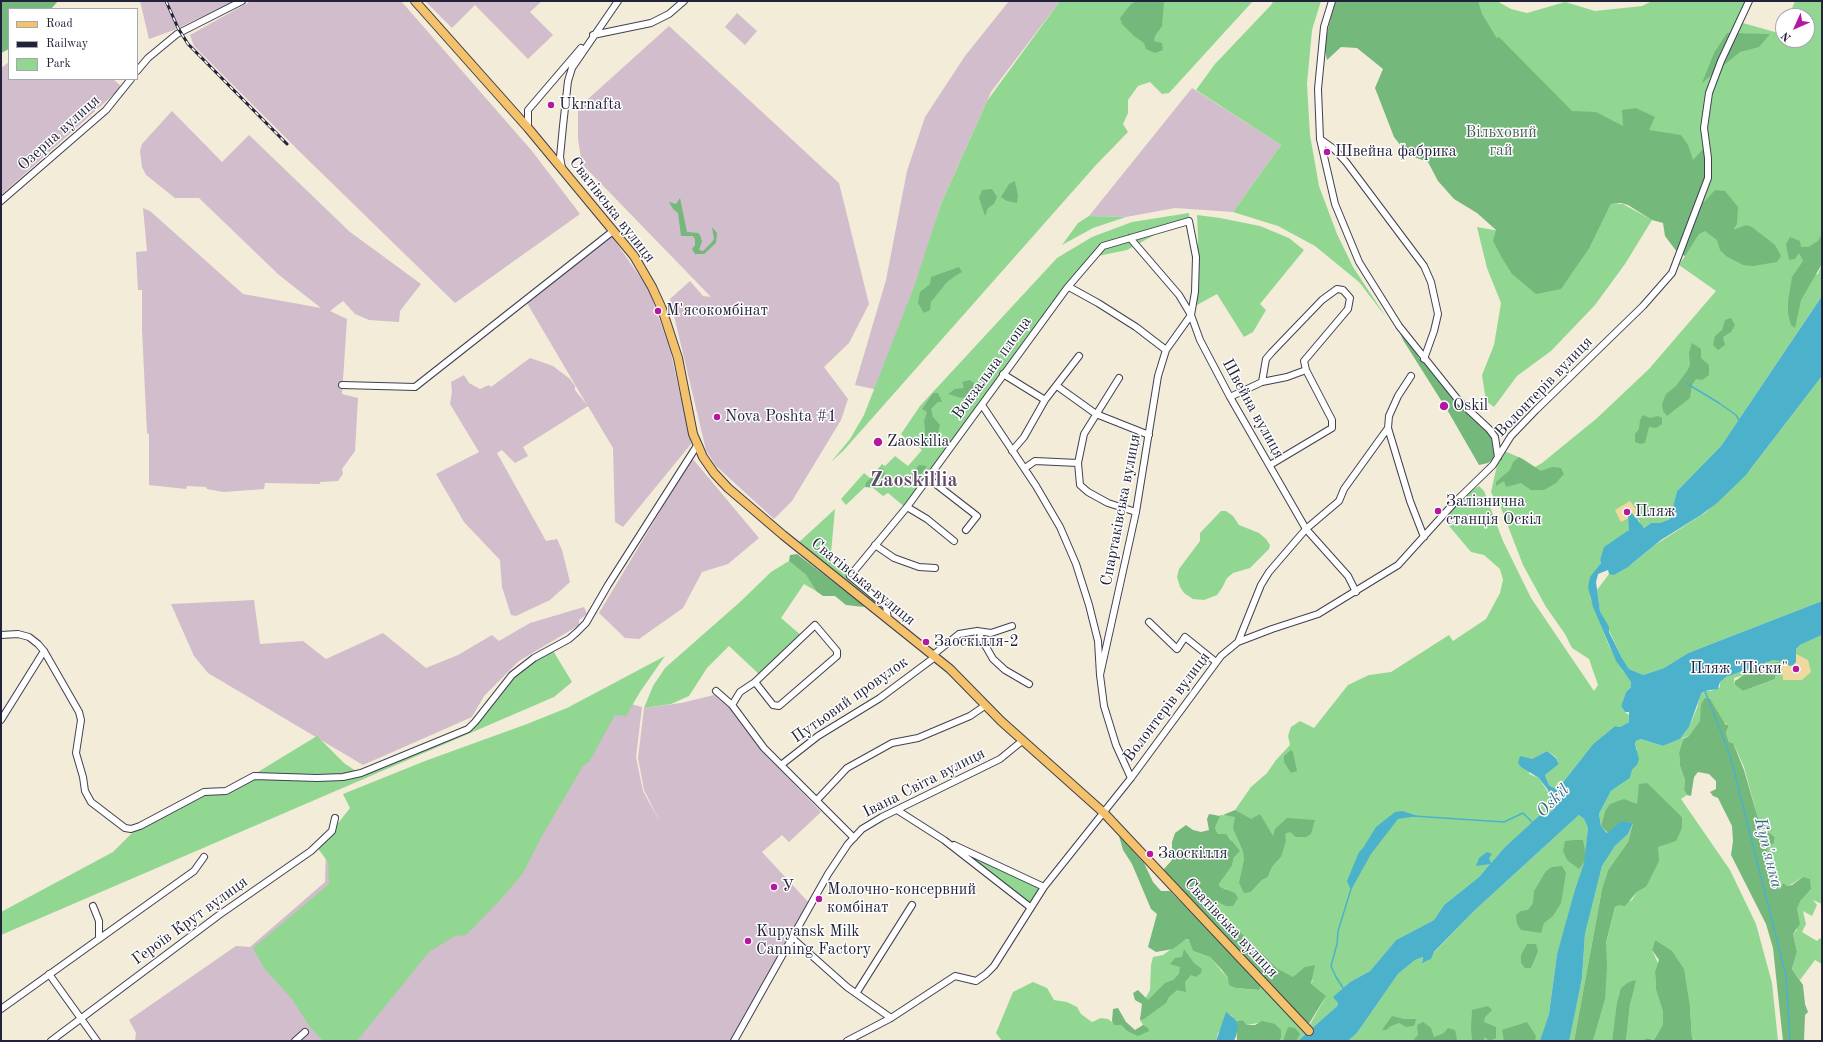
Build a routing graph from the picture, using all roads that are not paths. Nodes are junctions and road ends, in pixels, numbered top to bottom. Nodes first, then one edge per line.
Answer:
1 (242, 1) edge
2 (416, 1) edge
3 (618, 1) edge
4 (684, 1) edge
5 (1332, 1) edge
6 (1749, 1) edge
7 (593, 35) junction
8 (138, 71) edge
9 (130, 80) edge
10 (528, 128) junction
11 (1320, 139) junction
12 (562, 168) junction
13 (1, 202) edge
14 (613, 231) junction
15 (1130, 238) junction
16 (1069, 287) junction
17 (1191, 315) junction
18 (1166, 350) junction
19 (1079, 356) dead end
20 (1424, 359) junction
21 (1306, 370) junction
22 (1003, 374) junction
23 (1411, 376) dead end
24 (1119, 378) dead end
25 (1262, 382) junction
26 (342, 385) dead end
27 (1057, 386) junction
28 (1230, 397) junction
29 (1045, 400) junction
30 (982, 405) junction
31 (1096, 414) junction
32 (1388, 428) junction
33 (1149, 435) junction
34 (698, 444) junction
35 (1012, 451) junction
36 (1498, 457) junction
37 (1078, 463) junction
38 (1270, 465) junction
39 (1025, 468) junction
40 (928, 478) junction
41 (907, 507) junction
42 (1136, 512) junction
43 (1306, 529) junction
44 (966, 530) dead end
45 (1424, 537) junction
46 (954, 541) dead end
47 (875, 545) junction
48 (935, 568) dead end
49 (1356, 592) junction
50 (888, 619) junction
51 (1149, 622) dead end
52 (1012, 626) dead end
53 (977, 631) junction
54 (1, 635) edge
55 (1238, 642) junction
56 (44, 651) junction
57 (934, 656) junction
58 (1216, 662) junction
59 (1100, 675) junction
60 (755, 682) junction
61 (1028, 684) dead end
62 (716, 691) dead end
63 (732, 705) junction
64 (986, 706) junction
65 (1, 720) edge
66 (1022, 741) junction
67 (781, 765) junction
68 (1131, 778) junction
69 (817, 800) junction
70 (897, 810) junction
71 (1104, 814) junction
72 (335, 818) dead end
73 (854, 838) junction
74 (944, 840) junction
75 (204, 857) dead end
76 (1044, 887) junction
77 (912, 905) dead end
78 (93, 906) dead end
79 (1030, 907) junction
80 (792, 938) junction
81 (99, 939) junction
82 (49, 974) junction
83 (856, 992) junction
84 (1, 1009) edge
85 (891, 1018) junction
86 (82, 1019) junction
87 (1309, 1031) dead end
88 (305, 1032) dead end
89 (51, 1041) edge
90 (98, 1041) edge
91 (295, 1041) edge
92 (734, 1041) edge
93 (848, 1041) edge

1 - 8 street
2 - 10 main road, Сватівська вулиця
3 - 7 street
4 - 7 street
5 - 11 street
6 - 36 street, Волонтерів вулиця
7 - 10 street
7 - 12 street
9 - 13 street, Озерна вулиця
10 - 12 main road, Сватівська вулиця
11 - 20 street
11 - 20 street
12 - 14 main road, Сватівська вулиця
14 - 26 street
14 - 34 main road, Сватівська вулиця
15 - 16 street, Вокзальна площа
15 - 17 street, Швейна вулиця
15 - 17 street, Вокзальна площа
16 - 18 street
16 - 22 street, Вокзальна площа
17 - 18 street, Спартаківська вулиця
17 - 28 street, Швейна вулиця
18 - 33 street, Спартаківська вулиця
19 - 27 street
20 - 36 street
21 - 25 street
21 - 25 street
21 - 38 street
22 - 29 street
22 - 30 street, Вокзальна площа
23 - 32 street
24 - 31 street
25 - 28 street
27 - 29 street
27 - 31 street
28 - 38 street, Швейна вулиця
29 - 35 street
30 - 35 street
30 - 40 street, Вокзальна площа
31 - 33 street
31 - 37 street
32 - 43 street
32 - 45 street
33 - 42 street, Спартаківська вулиця
34 - 50 main road, Сватівська вулиця
34 - 56 street
35 - 39 street
36 - 45 street, Волонтерів вулиця
37 - 39 street
37 - 42 street
38 - 43 street, Швейна вулиця
39 - 59 street
40 - 41 street, Вокзальна площа
40 - 44 street
41 - 46 street
41 - 47 street, Вокзальна площа
42 - 59 street, Спартаківська вулиця
43 - 49 street, Швейна вулиця
43 - 55 street
45 - 49 street, Волонтерів вулиця
47 - 48 street
47 - 50 street, Вокзальна площа
49 - 55 street, Волонтерів вулиця
50 - 57 main road, Сватівська вулиця
51 - 58 street
52 - 53 street, Путьовий провулок
53 - 57 street, Путьовий провулок
53 - 61 street
54 - 56 street
55 - 58 street, Волонтерів вулиця
56 - 65 street
57 - 64 main road, Сватівська вулиця
57 - 67 street, Путьовий провулок
58 - 68 street, Волонтерів вулиця
59 - 68 street
60 - 60 street
60 - 63 street
62 - 63 street
63 - 67 street
64 - 66 main road, Сватівська вулиця
64 - 69 street
66 - 70 street, Івана Світа вулиця
66 - 71 main road, Сватівська вулиця
67 - 69 street
68 - 71 street, Волонтерів вулиця
69 - 73 street
70 - 73 street, Івана Світа вулиця
70 - 74 street
71 - 76 street, Волонтерів вулиця
71 - 87 main road, Сватівська вулиця
72 - 86 street, Героїв Крут вулиця
73 - 80 street, Івана Світа вулиця
74 - 76 street
74 - 79 street
75 - 81 street
76 - 79 street, Волонтерів вулиця
77 - 83 street
78 - 81 street
79 - 85 street, Волонтерів вулиця
80 - 83 street
80 - 92 street, Івана Світа вулиця
81 - 82 street
82 - 84 street
82 - 86 street
83 - 85 street
85 - 93 street, Волонтерів вулиця
86 - 89 street, Героїв Крут вулиця
86 - 90 street
88 - 91 street

